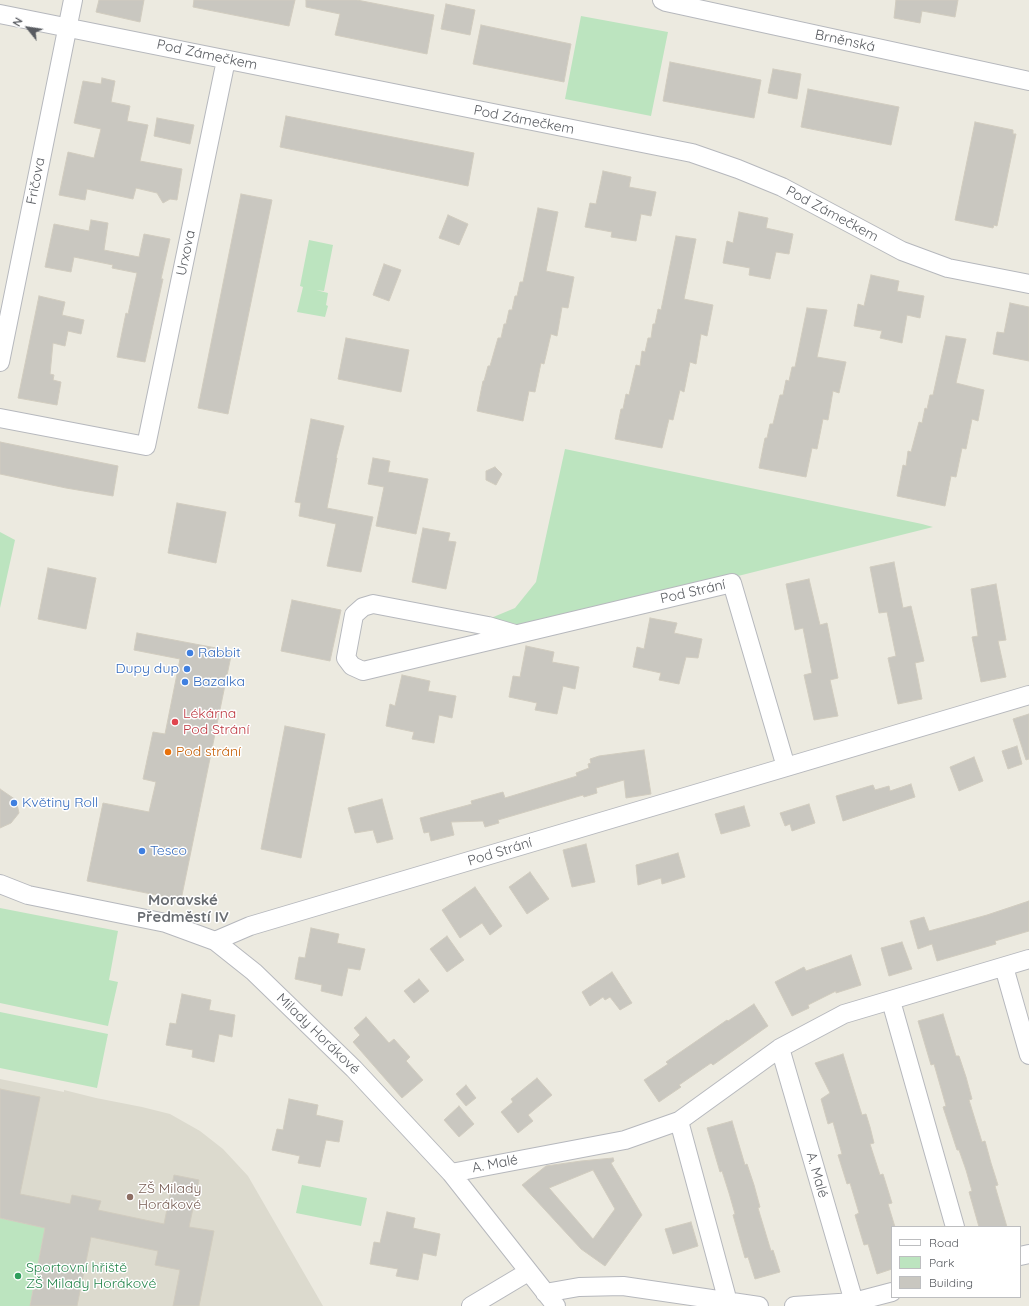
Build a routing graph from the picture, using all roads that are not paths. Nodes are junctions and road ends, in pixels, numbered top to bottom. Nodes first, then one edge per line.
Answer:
1 (73, 0) edge
2 (662, 0) edge
3 (0, 14) edge
4 (67, 27) junction
5 (226, 60) junction
6 (1029, 80) edge
7 (1029, 284) edge
8 (0, 362) edge
9 (0, 418) edge
10 (515, 634) junction
11 (1029, 695) edge
12 (786, 767) junction
13 (0, 884) edge
14 (216, 941) junction
15 (1029, 959) edge
16 (1004, 967) junction
17 (891, 1001) junction
18 (780, 1048) junction
19 (1029, 1055) edge
20 (679, 1121) junction
21 (451, 1173) junction
22 (955, 1226) edge
23 (528, 1272) junction
24 (891, 1292) edge
25 (551, 1299) edge
26 (728, 1302) junction
27 (854, 1302) junction
28 (471, 1306) edge
29 (759, 1306) edge
30 (794, 1306) edge

1 - 4 street, Fričova
2 - 6 street, Brněnská
3 - 4 street, Pod Zámečkem
4 - 5 street, Pod Zámečkem
4 - 8 street, Fričova
5 - 7 street, Pod Zámečkem
5 - 9 street, Urxova
10 - 10 street, Pod Strání
10 - 12 street, Pod Strání
11 - 12 street, Pod Strání
12 - 14 street, Pod Strání
13 - 14 street, Milady Horákové
14 - 21 street, Milady Horákové
15 - 16 street, A. Malé
16 - 17 street, A. Malé
16 - 19 street
17 - 18 street, A. Malé
17 - 22 street
18 - 20 street, A. Malé
18 - 27 street, A. Malé
20 - 21 street, A. Malé
20 - 26 street
21 - 23 street, Milady Horákové
23 - 25 street, Milady Horákové
23 - 28 street
24 - 27 street
25 - 26 street
26 - 29 street
27 - 30 street

